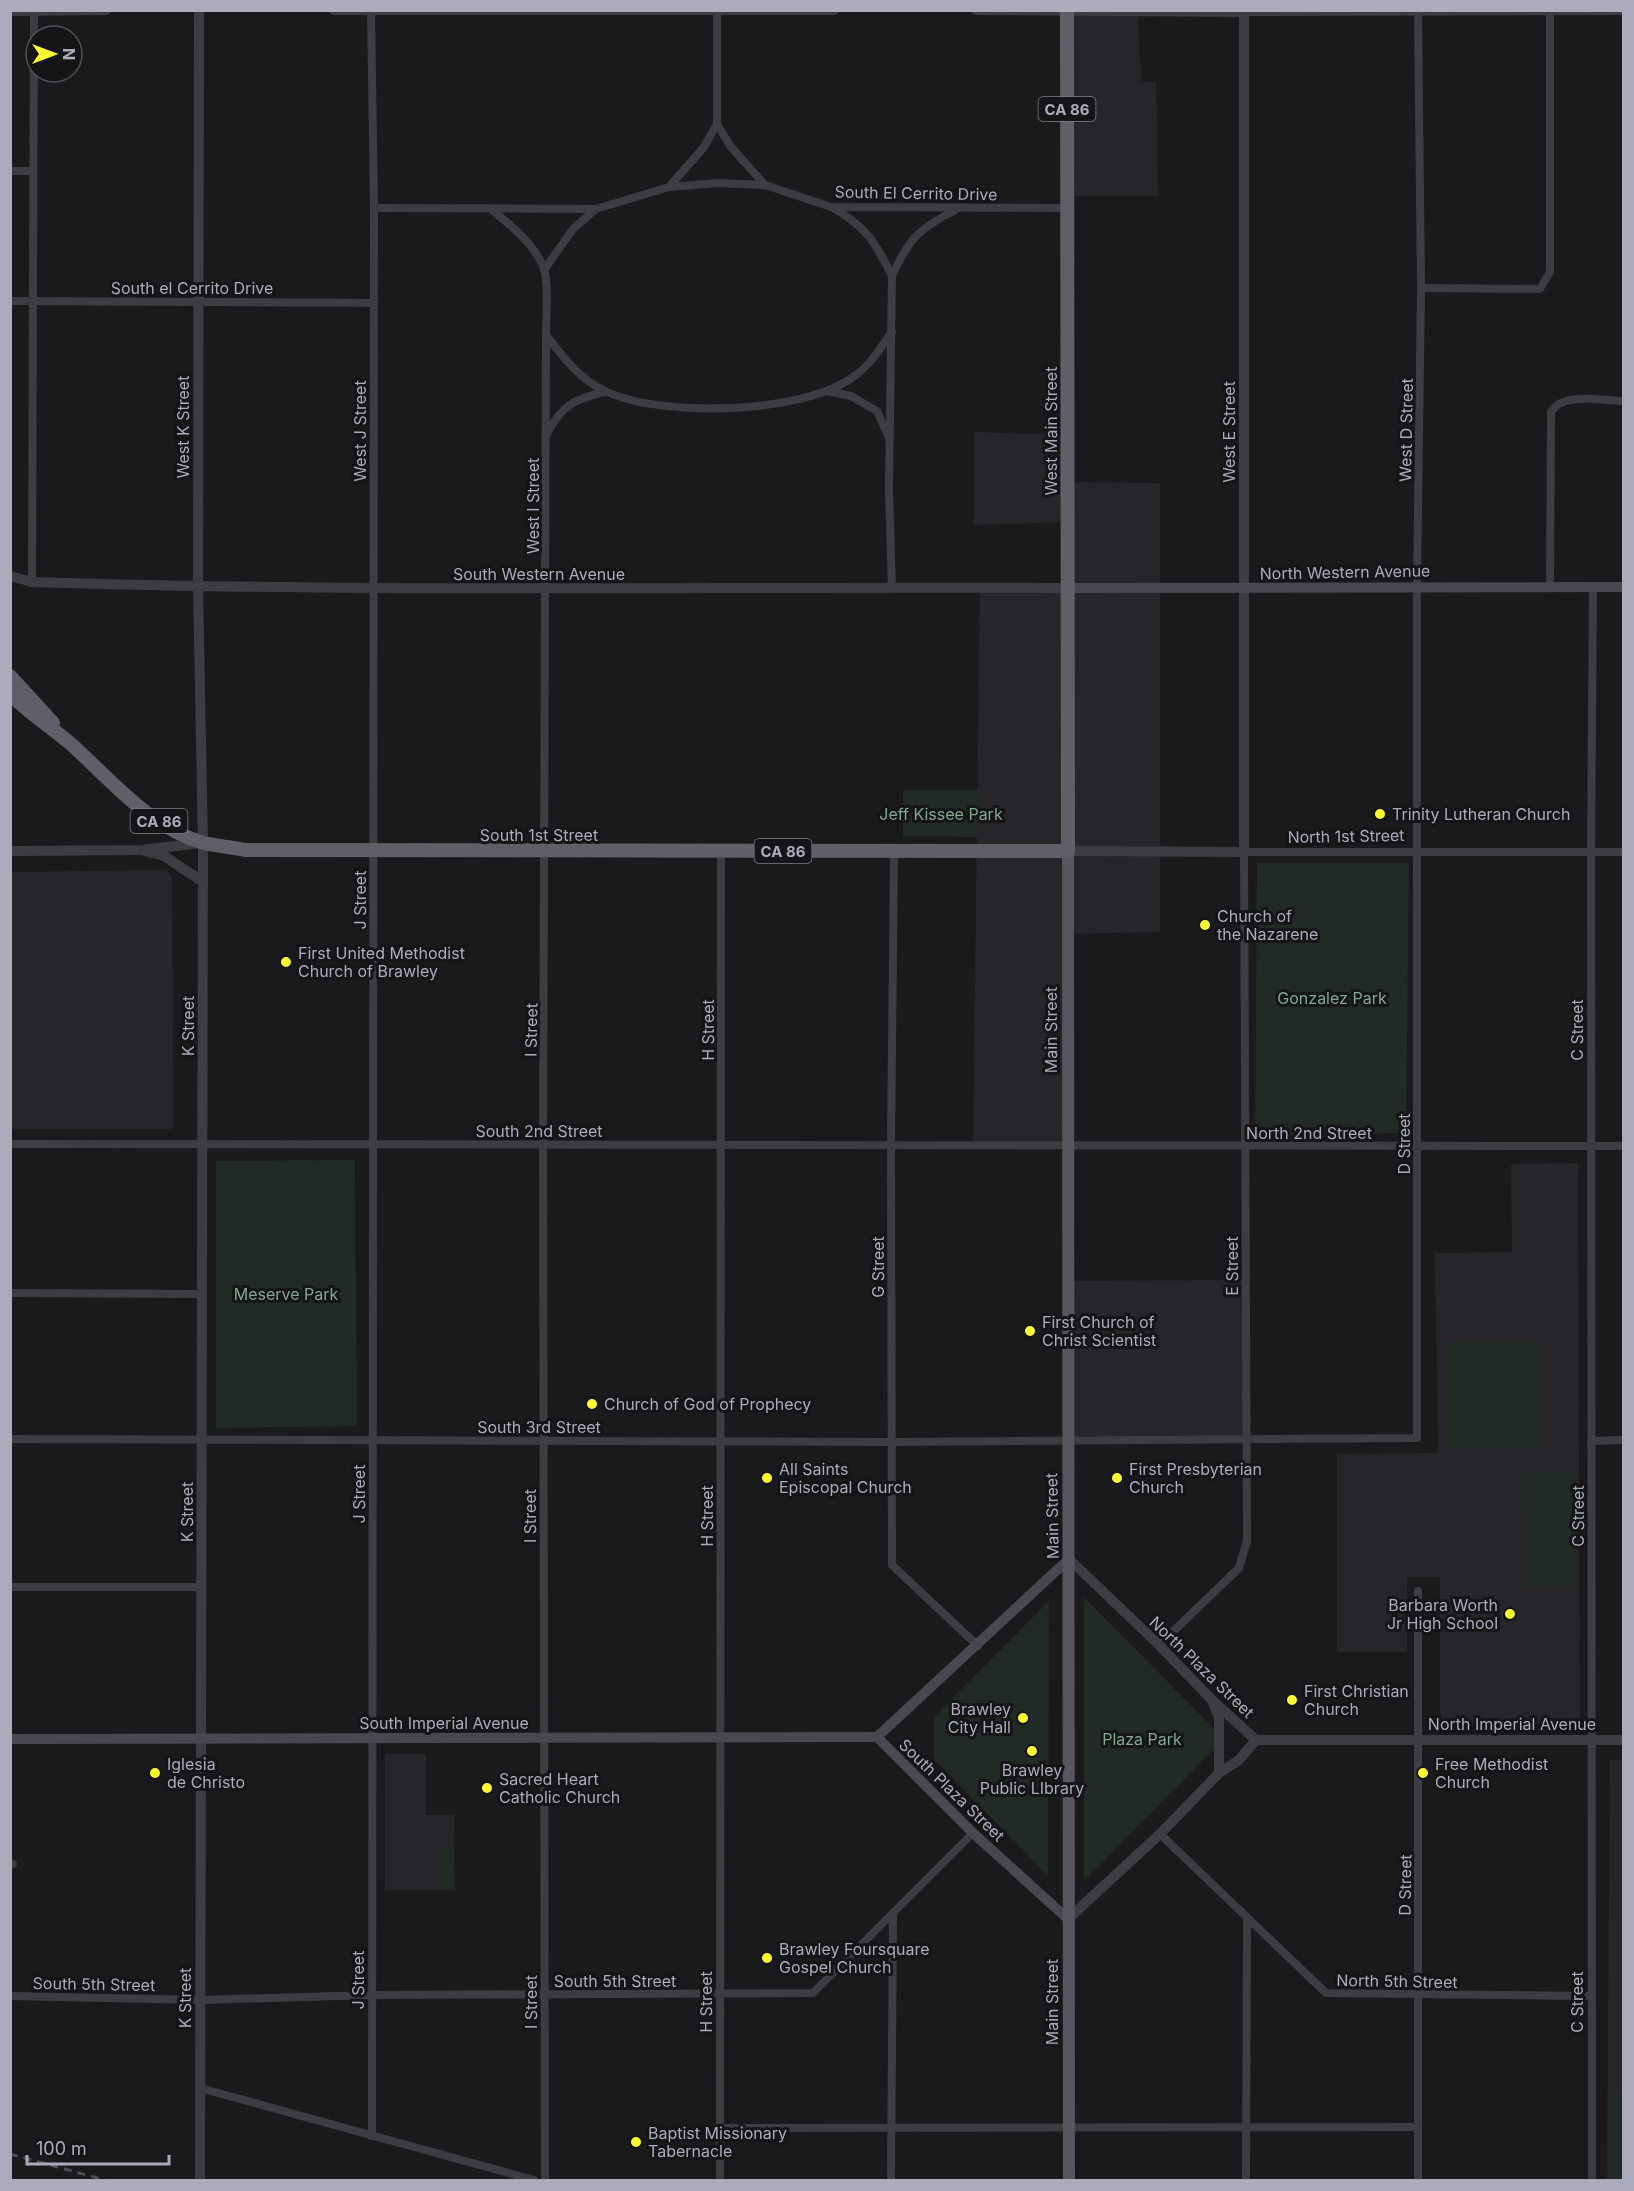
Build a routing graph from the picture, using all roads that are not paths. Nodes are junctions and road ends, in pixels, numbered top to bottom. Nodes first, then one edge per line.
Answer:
1 (106, 10) edge
2 (199, 10) edge
3 (333, 10) edge
4 (834, 10) edge
5 (976, 10) edge
6 (1623, 10) edge
7 (10, 11) edge
8 (34, 11) edge
9 (371, 11) edge
10 (717, 11) edge
11 (1067, 11) edge
12 (1418, 11) edge
13 (1550, 11) edge
14 (1244, 12) junction
15 (717, 124) junction
16 (10, 171) edge
17 (33, 171) junction
18 (765, 185) junction
19 (669, 187) junction
20 (831, 207) junction
21 (1067, 207) junction
22 (374, 208) junction
23 (491, 209) junction
24 (596, 209) junction
25 (957, 209) junction
26 (544, 270) junction
27 (892, 276) junction
28 (1421, 288) junction
29 (10, 301) edge
30 (33, 301) junction
31 (198, 301) junction
32 (374, 303) junction
33 (892, 332) junction
34 (546, 335) junction
35 (826, 391) junction
36 (605, 392) junction
37 (1623, 401) edge
38 (546, 435) junction
39 (891, 442) junction
40 (10, 576) edge
41 (32, 582) junction
42 (1417, 586) junction
43 (1550, 586) junction
44 (1593, 586) junction
45 (198, 587) junction
46 (1623, 587) edge
47 (373, 588) junction
48 (892, 588) junction
49 (1067, 588) junction
50 (1244, 588) junction
51 (547, 590) junction
52 (10, 676) edge
53 (10, 694) edge
54 (69, 743) junction
55 (203, 843) junction
56 (142, 850) junction
57 (1417, 850) junction
58 (10, 851) edge
59 (546, 851) junction
60 (722, 851) junction
61 (1068, 851) junction
62 (373, 852) junction
63 (894, 852) junction
64 (1244, 852) junction
65 (1591, 852) junction
66 (1623, 852) edge
67 (203, 882) junction
68 (10, 1144) edge
69 (202, 1144) junction
70 (372, 1144) junction
71 (543, 1144) junction
72 (721, 1144) junction
73 (891, 1145) junction
74 (1068, 1145) junction
75 (1417, 1146) junction
76 (1591, 1146) junction
77 (1623, 1146) edge
78 (1245, 1147) junction
79 (10, 1293) edge
80 (202, 1294) junction
81 (1418, 1438) joint
82 (10, 1439) edge
83 (372, 1439) junction
84 (202, 1440) junction
85 (1246, 1440) junction
86 (1623, 1440) edge
87 (544, 1441) junction
88 (720, 1441) junction
89 (1068, 1441) junction
90 (1591, 1441) junction
91 (892, 1442) junction
92 (1069, 1559) junction
93 (10, 1587) edge
94 (201, 1587) junction
95 (1418, 1591) dead end
96 (1159, 1645) junction
97 (978, 1646) junction
98 (1212, 1700) junction
99 (877, 1737) junction
100 (201, 1738) junction
101 (372, 1738) junction
102 (544, 1738) junction
103 (720, 1738) junction
104 (10, 1739) edge
105 (1419, 1739) junction
106 (1256, 1740) junction
107 (1593, 1740) junction
108 (1623, 1740) edge
109 (1219, 1773) junction
110 (974, 1833) junction
111 (1160, 1834) junction
112 (892, 1917) junction
113 (1247, 1918) junction
114 (1068, 1919) junction
115 (1418, 1994) junction
116 (372, 1995) junction
117 (544, 1995) junction
118 (719, 1995) junction
119 (10, 1996) edge
120 (1591, 1996) junction
121 (200, 2000) junction
122 (200, 2088) junction
123 (1069, 2127) junction
124 (1246, 2127) junction
125 (1418, 2127) junction
126 (721, 2128) junction
127 (892, 2129) junction
128 (372, 2136) junction
129 (200, 2181) edge
130 (534, 2181) edge
131 (545, 2181) edge
132 (720, 2181) edge
133 (891, 2181) edge
134 (1069, 2181) edge
135 (1246, 2181) edge
136 (1418, 2181) edge
137 (1592, 2181) edge

1 - 8 street
2 - 31 street, West K Street
3 - 9 street
4 - 10 street
5 - 11 street
6 - 13 street
7 - 8 street
8 - 17 street
9 - 10 street
9 - 22 street, West J Street
10 - 15 street
11 - 14 street
11 - 21 highway, West Main Street / CA 86
12 - 13 street
12 - 14 street
12 - 28 street, West D Street
13 - 28 street
14 - 50 street, West E Street
15 - 18 street
15 - 19 street
16 - 17 street
17 - 30 street
18 - 19 street, South El Cerrito Drive
18 - 20 street, South El Cerrito Drive
19 - 24 street, South El Cerrito Drive
20 - 25 street, South El Cerrito Drive
20 - 27 street
21 - 25 street, South El Cerrito Drive
21 - 49 highway, West Main Street / CA 86
22 - 23 street, South El Cerrito Drive
22 - 32 street, West J Street
23 - 24 street, South El Cerrito Drive
23 - 26 street
24 - 26 street
25 - 27 street
26 - 34 street, West I Street
27 - 33 street
28 - 42 street, West D Street
29 - 30 street, South el Cerrito Drive
30 - 31 street, South el Cerrito Drive
30 - 41 street
31 - 32 street, South el Cerrito Drive
31 - 45 street, West K Street
32 - 47 street, West J Street
33 - 35 street
33 - 39 street
34 - 36 street
34 - 38 street, West I Street
35 - 36 street
35 - 39 street
36 - 38 street
37 - 43 street
38 - 51 street, West I Street
39 - 48 street
40 - 41 street, South Western Avenue
41 - 45 street, South Western Avenue
42 - 43 main road, North Western Avenue
42 - 50 main road, North Western Avenue
42 - 57 street, West D Street
43 - 44 main road, North Western Avenue
44 - 46 main road, North Western Avenue
44 - 65 street, C Street
45 - 47 street, South Western Avenue
45 - 55 street, West K Street
47 - 51 street, South Western Avenue
47 - 62 street, West J Street
48 - 49 street, South Western Avenue
48 - 51 street, South Western Avenue
49 - 50 main road, North Western Avenue
49 - 61 highway, West Main Street / CA 86
50 - 64 street, West E Street
51 - 59 street, West I Street
52 - 54 highway, CA 86
53 - 54 highway, CA 86
54 - 55 highway, CA 86
55 - 56 street, South 1st Street
55 - 62 highway, South 1st Street / CA 86
55 - 67 street, K Street
56 - 58 street, South 1st Street
56 - 67 street
57 - 64 street, North 1st Street
57 - 65 street, North 1st Street
57 - 75 street, D Street
59 - 60 highway, South 1st Street / CA 86
59 - 62 highway, South 1st Street / CA 86
59 - 71 street, I Street
60 - 63 highway, South 1st Street / CA 86
60 - 72 street, H Street
61 - 63 highway, South 1st Street / CA 86
61 - 64 street, North 1st Street
61 - 74 main road, Main Street
62 - 70 street, J Street
63 - 73 street, G Street
64 - 78 street, E Street
65 - 66 street, North 1st Street
65 - 76 street, C Street
67 - 69 street, K Street
68 - 69 street, South 2nd Street
69 - 70 street, South 2nd Street
69 - 80 street, K Street
70 - 71 street, South 2nd Street
70 - 83 street, J Street
71 - 72 street, South 2nd Street
71 - 87 street, I Street
72 - 73 street, South 2nd Street
72 - 88 street, H Street
73 - 74 street, South 2nd Street
73 - 91 street, G Street
74 - 78 street, North 2nd Street
74 - 89 main road, Main Street
75 - 76 street, North 2nd Street
75 - 78 street, North 2nd Street
75 - 81 street, D Street
76 - 77 street, North 2nd Street
76 - 90 street, C Street
78 - 85 street, E Street
79 - 80 street
80 - 84 street, K Street
81 - 85 street, South 3rd Street
82 - 84 street, South 3rd Street
83 - 84 street, South 3rd Street
83 - 87 street, South 3rd Street
83 - 101 street, J Street
84 - 94 street, K Street
85 - 89 street, South 3rd Street
85 - 96 street, E Street
86 - 90 street
87 - 88 street, South 3rd Street
87 - 102 street, I Street
88 - 91 street, South 3rd Street
88 - 103 street, H Street
89 - 91 street, South 3rd Street
89 - 92 main road, Main Street
90 - 107 street, C Street
91 - 97 street, G Street
92 - 96 street, North Plaza Street
92 - 97 main road, South Plaza Street
92 - 114 main road, Main Street
93 - 94 street
94 - 100 street, K Street
95 - 105 street, D Street
96 - 98 street, North Plaza Street
97 - 99 main road, South Plaza Street
98 - 106 street, North Plaza Street
98 - 109 street
99 - 103 main road, South Imperial Avenue
99 - 110 main road, South Plaza Street
100 - 101 main road, South Imperial Avenue
100 - 104 main road, South Imperial Avenue
100 - 121 street, K Street
101 - 102 main road, South Imperial Avenue
101 - 116 street, J Street
102 - 103 main road, South Imperial Avenue
102 - 117 street, I Street
103 - 118 street, H Street
105 - 106 street, North Imperial Avenue
105 - 107 street, North Imperial Avenue
105 - 115 street, D Street
106 - 109 street, North Plaza Street
107 - 108 street, North Imperial Avenue
107 - 120 street, C Street
109 - 111 street, North Plaza Street
110 - 112 street, South 5th Street
110 - 114 main road, South Plaza Street
111 - 113 street, North 5th Street
111 - 114 street, North Plaza Street
112 - 118 street, South 5th Street
112 - 127 street
113 - 115 street, North 5th Street
113 - 124 street
114 - 123 main road, Main Street
115 - 120 street, North 5th Street
115 - 125 street, D Street
116 - 117 street, South 5th Street
116 - 121 street, South 5th Street
116 - 128 street, J Street
117 - 118 street, South 5th Street
117 - 131 street, I Street
118 - 126 street, H Street
119 - 121 street, South 5th Street
120 - 137 street, C Street
121 - 122 street, K Street
122 - 128 street
122 - 129 street, K Street
123 - 124 street
123 - 127 street
123 - 134 main road, Main Street
124 - 125 street
124 - 135 street
125 - 136 street, D Street
126 - 127 street
126 - 132 street, H Street
127 - 133 street
128 - 130 street

